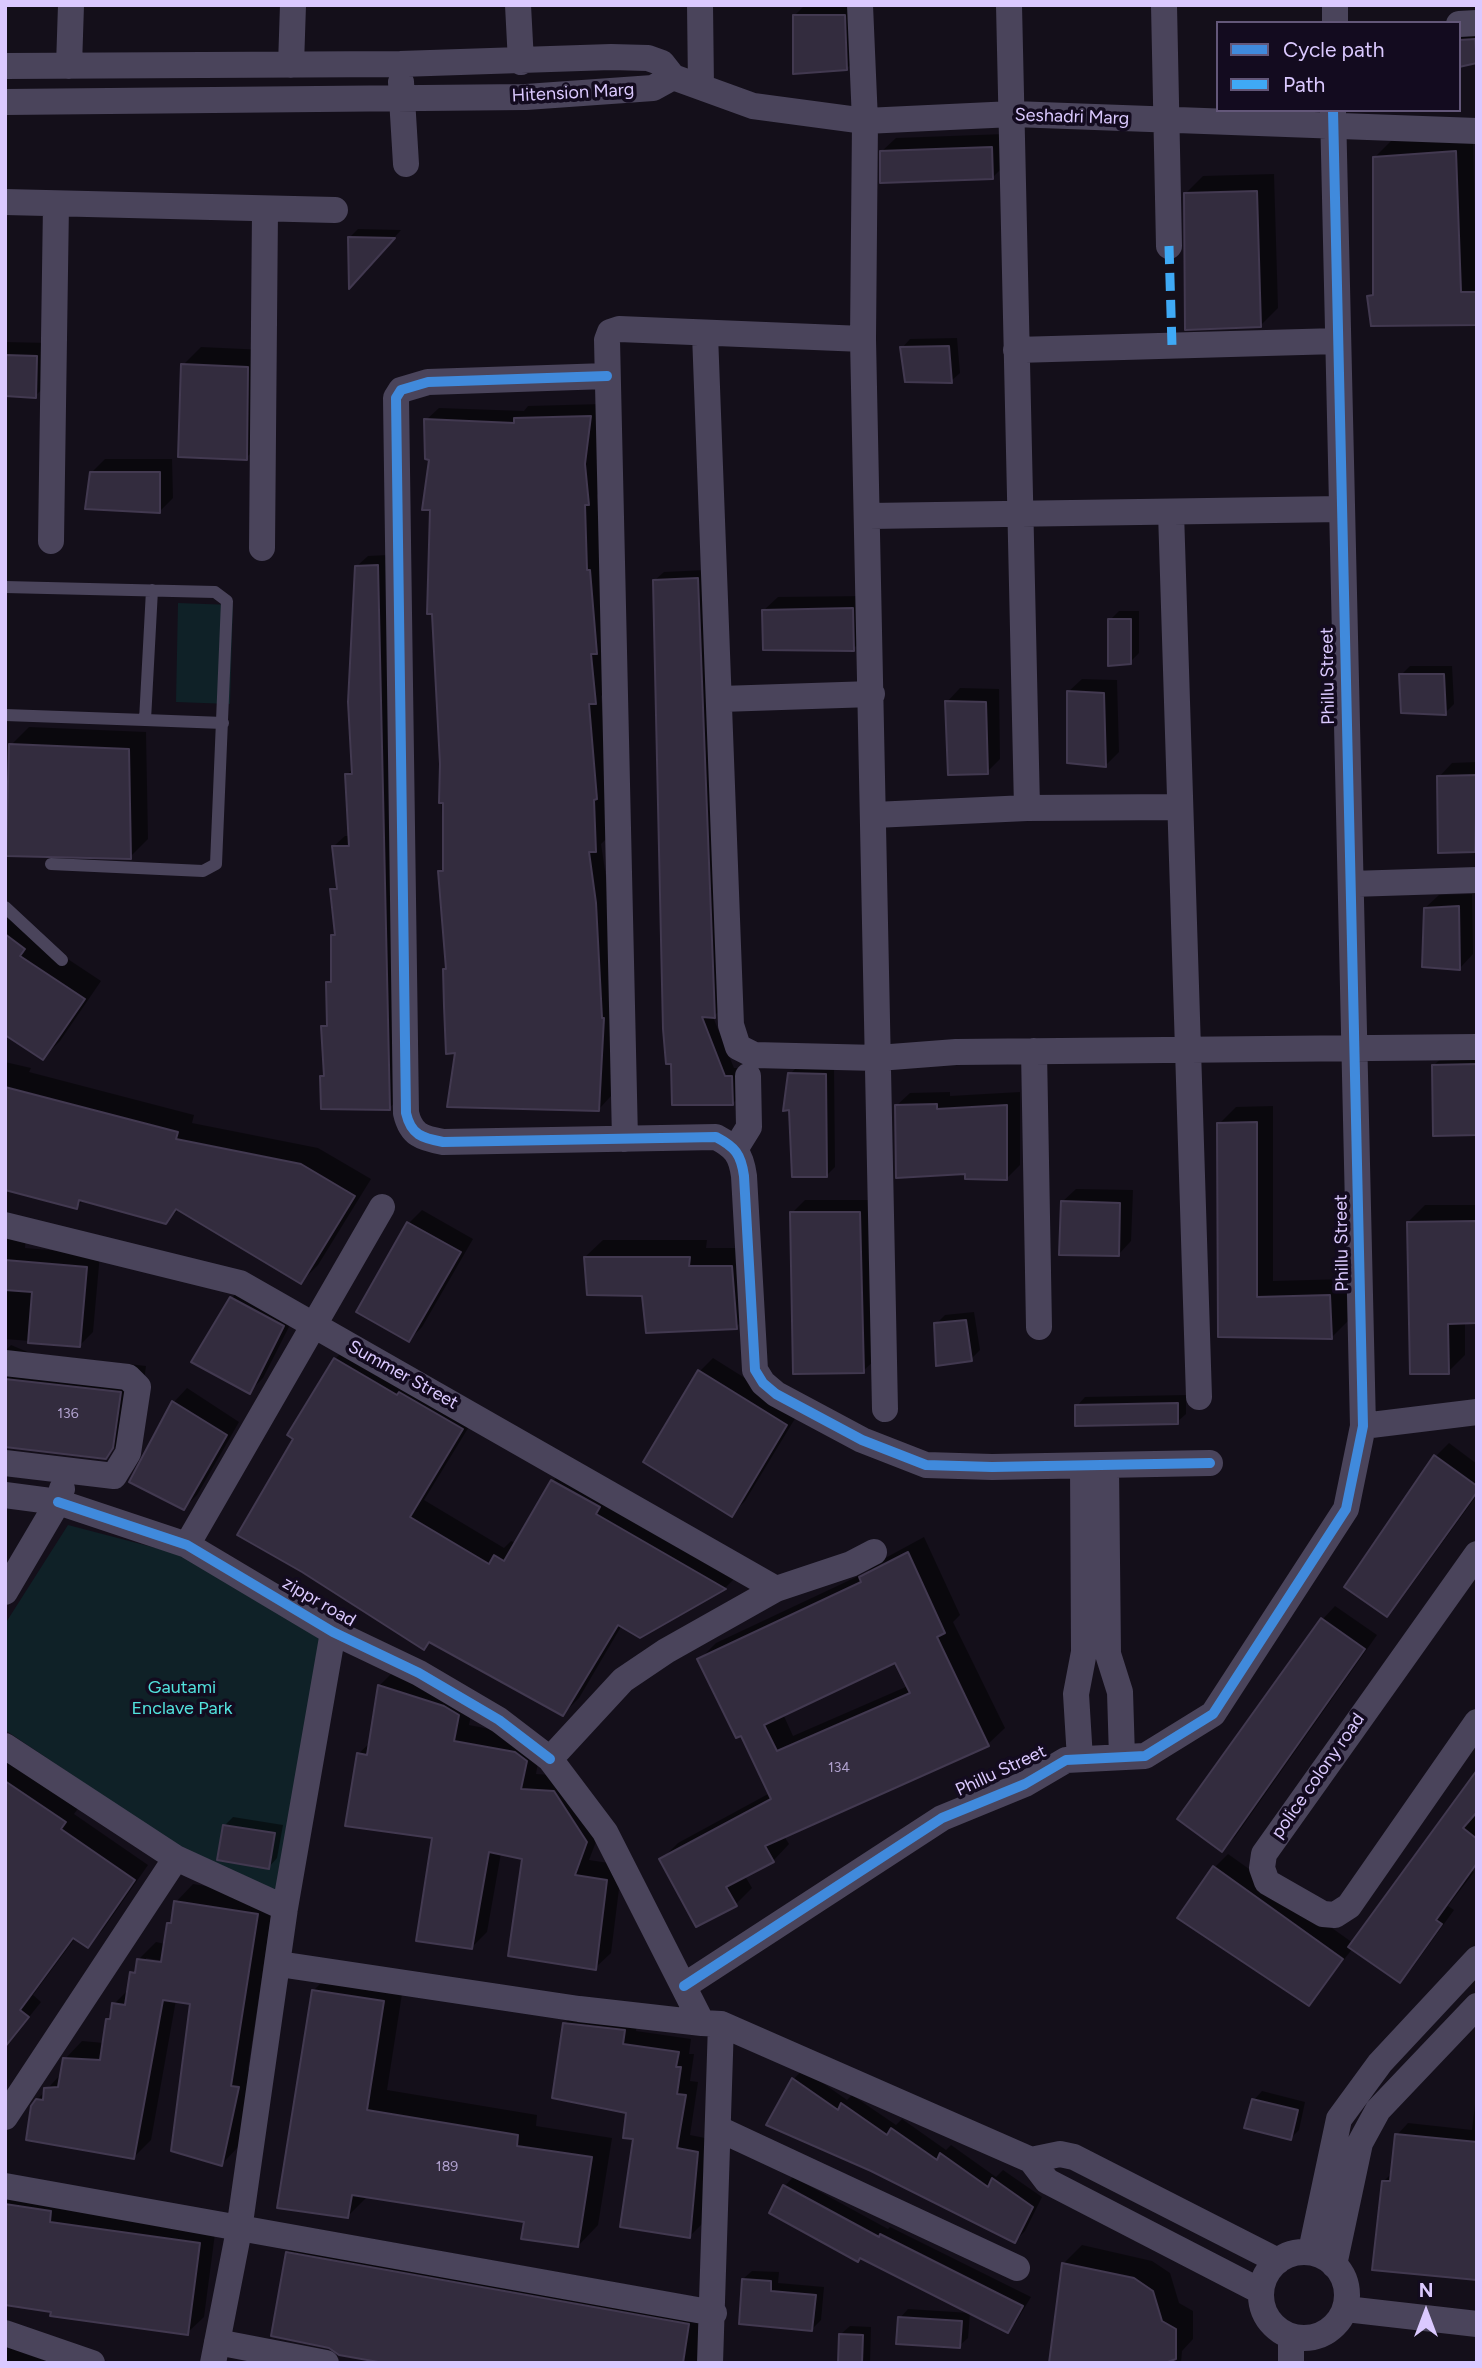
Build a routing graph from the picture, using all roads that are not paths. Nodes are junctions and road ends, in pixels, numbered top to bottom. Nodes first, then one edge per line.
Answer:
1 (71, 5) edge
2 (293, 5) edge
3 (518, 5) edge
4 (700, 5) edge
5 (860, 5) edge
6 (1009, 5) edge
7 (1164, 5) edge
8 (521, 62) junction
9 (400, 64) junction
10 (291, 65) junction
11 (5, 66) edge
12 (69, 66) junction
13 (673, 77) junction
14 (701, 87) junction
15 (402, 99) junction
16 (5, 102) edge
17 (1013, 114) junction
18 (1333, 118) edge
19 (1167, 120) junction
20 (865, 121) junction
21 (1477, 131) edge
22 (405, 164) dead end
23 (5, 202) edge
24 (56, 204) junction
25 (265, 210) junction
26 (335, 210) dead end
27 (1169, 246) dead end
28 (705, 334) junction
29 (863, 339) junction
30 (1338, 341) junction
31 (1016, 350) junction
32 (607, 376) junction
33 (1342, 509) junction
34 (1171, 512) junction
35 (1018, 514) junction
36 (869, 516) junction
37 (51, 541) dead end
38 (262, 548) dead end
39 (5, 587) edge
40 (152, 590) junction
41 (872, 694) junction
42 (721, 699) junction
43 (5, 715) edge
44 (145, 720) junction
45 (223, 723) junction
46 (1179, 807) junction
47 (1027, 808) junction
48 (874, 815) junction
49 (51, 864) dead end
50 (1477, 880) edge
51 (1351, 884) junction
52 (5, 907) edge
53 (62, 960) dead end
54 (1477, 1046) edge
55 (1186, 1048) junction
56 (1354, 1049) junction
57 (1034, 1051) junction
58 (878, 1058) junction
59 (748, 1076) dead end
60 (625, 1139) junction
61 (736, 1148) junction
62 (382, 1206) dead end
63 (5, 1225) edge
64 (314, 1325) junction
65 (1039, 1327) dead end
66 (5, 1363) edge
67 (1199, 1397) dead end
68 (886, 1409) dead end
69 (1477, 1412) edge
70 (1363, 1426) junction
71 (5, 1463) edge
72 (1210, 1463) dead end
73 (1094, 1466) junction
74 (67, 1471) junction
75 (5, 1495) edge
76 (58, 1502) junction
77 (187, 1545) junction
78 (874, 1552) dead end
79 (1477, 1554) edge
80 (776, 1589) junction
81 (5, 1592) edge
82 (333, 1632) junction
83 (1477, 1722) edge
84 (5, 1746) edge
85 (1122, 1757) junction
86 (550, 1759) junction
87 (1080, 1759) junction
88 (176, 1858) junction
89 (285, 1908) junction
90 (1477, 1959) edge
91 (279, 1964) junction
92 (684, 1986) junction
93 (1477, 2006) edge
94 (711, 2024) junction
95 (1356, 2094) junction
96 (1378, 2110) junction
97 (5, 2117) edge
98 (719, 2129) junction
99 (1031, 2160) junction
100 (5, 2186) edge
101 (239, 2230) junction
102 (1311, 2251) junction
103 (1278, 2261) junction
104 (1334, 2265) junction
105 (1017, 2268) dead end
106 (1260, 2291) junction
107 (1346, 2309) junction
108 (714, 2312) junction
109 (1477, 2324) edge
110 (5, 2333) edge
111 (1291, 2350) edge
112 (216, 2357) edge
113 (279, 2359) edge
114 (92, 2363) edge
115 (326, 2363) edge
116 (710, 2363) edge

1 - 12 street
2 - 10 street
3 - 8 street
4 - 14 street
5 - 20 street
6 - 17 street
7 - 19 street
8 - 9 street, Hitension Marg
8 - 13 street, Hitension Marg
9 - 10 street, Hitension Marg
9 - 15 street
10 - 12 street, Hitension Marg
11 - 12 street, Hitension Marg
13 - 14 street, Seshadri Marg
13 - 15 street, Hitension Marg
14 - 20 street, Seshadri Marg
15 - 16 street, Hitension Marg
15 - 22 street
17 - 19 street, Seshadri Marg
17 - 20 street, Seshadri Marg
17 - 31 street
18 - 19 street, Seshadri Marg
18 - 21 street, Seshadri Marg
18 - 30 street, Phillu Street
19 - 27 street
20 - 29 street
23 - 24 street
24 - 25 street
24 - 37 street
25 - 26 street
25 - 38 street
28 - 29 street
28 - 32 street
28 - 42 street
29 - 36 street
30 - 31 street
30 - 33 street, Phillu Street
31 - 35 street
32 - 60 street
32 - 60 street
33 - 34 street
33 - 51 street, Phillu Street
34 - 35 street
34 - 46 street
35 - 36 street
35 - 47 street
36 - 41 street
39 - 40 lane
40 - 44 lane
40 - 45 lane
41 - 42 street
41 - 48 street
42 - 58 street
43 - 44 lane
44 - 45 lane
45 - 49 lane
46 - 47 street
46 - 55 street
47 - 48 street
48 - 58 street
50 - 51 street
51 - 56 street, Phillu Street
52 - 53 lane
54 - 56 street
55 - 56 street
55 - 57 street
55 - 67 street
56 - 70 street, Phillu Street
57 - 58 street
57 - 65 street
58 - 68 street
59 - 61 street
60 - 61 street
61 - 73 street
62 - 64 street
63 - 64 street, Summer Street
64 - 77 street
64 - 80 street, Summer Street
66 - 74 street
69 - 70 street
70 - 85 street, Phillu Street
71 - 74 street
72 - 73 street
73 - 85 street
73 - 87 street
74 - 76 street
75 - 76 street, zippr road
76 - 77 street, zippr road
76 - 81 street
77 - 82 street, zippr road
78 - 80 street
79 - 83 street, police colony road
80 - 86 street
82 - 86 street, zippr road
82 - 89 street
84 - 88 street
85 - 87 street, Phillu Street
86 - 92 street, zippr road
87 - 92 street, Phillu Street
88 - 89 street
88 - 97 street
89 - 91 street
90 - 95 street
91 - 94 street
91 - 101 street
92 - 94 street, zippr road
93 - 96 street
94 - 98 street
94 - 99 street
95 - 96 street
95 - 102 street
96 - 104 street
98 - 105 street
98 - 108 street
99 - 103 street
99 - 106 street
100 - 101 street
101 - 108 street
101 - 112 street
102 - 103 street
102 - 104 street
103 - 106 street
104 - 107 street
106 - 111 street
107 - 109 street
107 - 111 street
108 - 116 street
110 - 114 street
112 - 113 street
113 - 115 street

